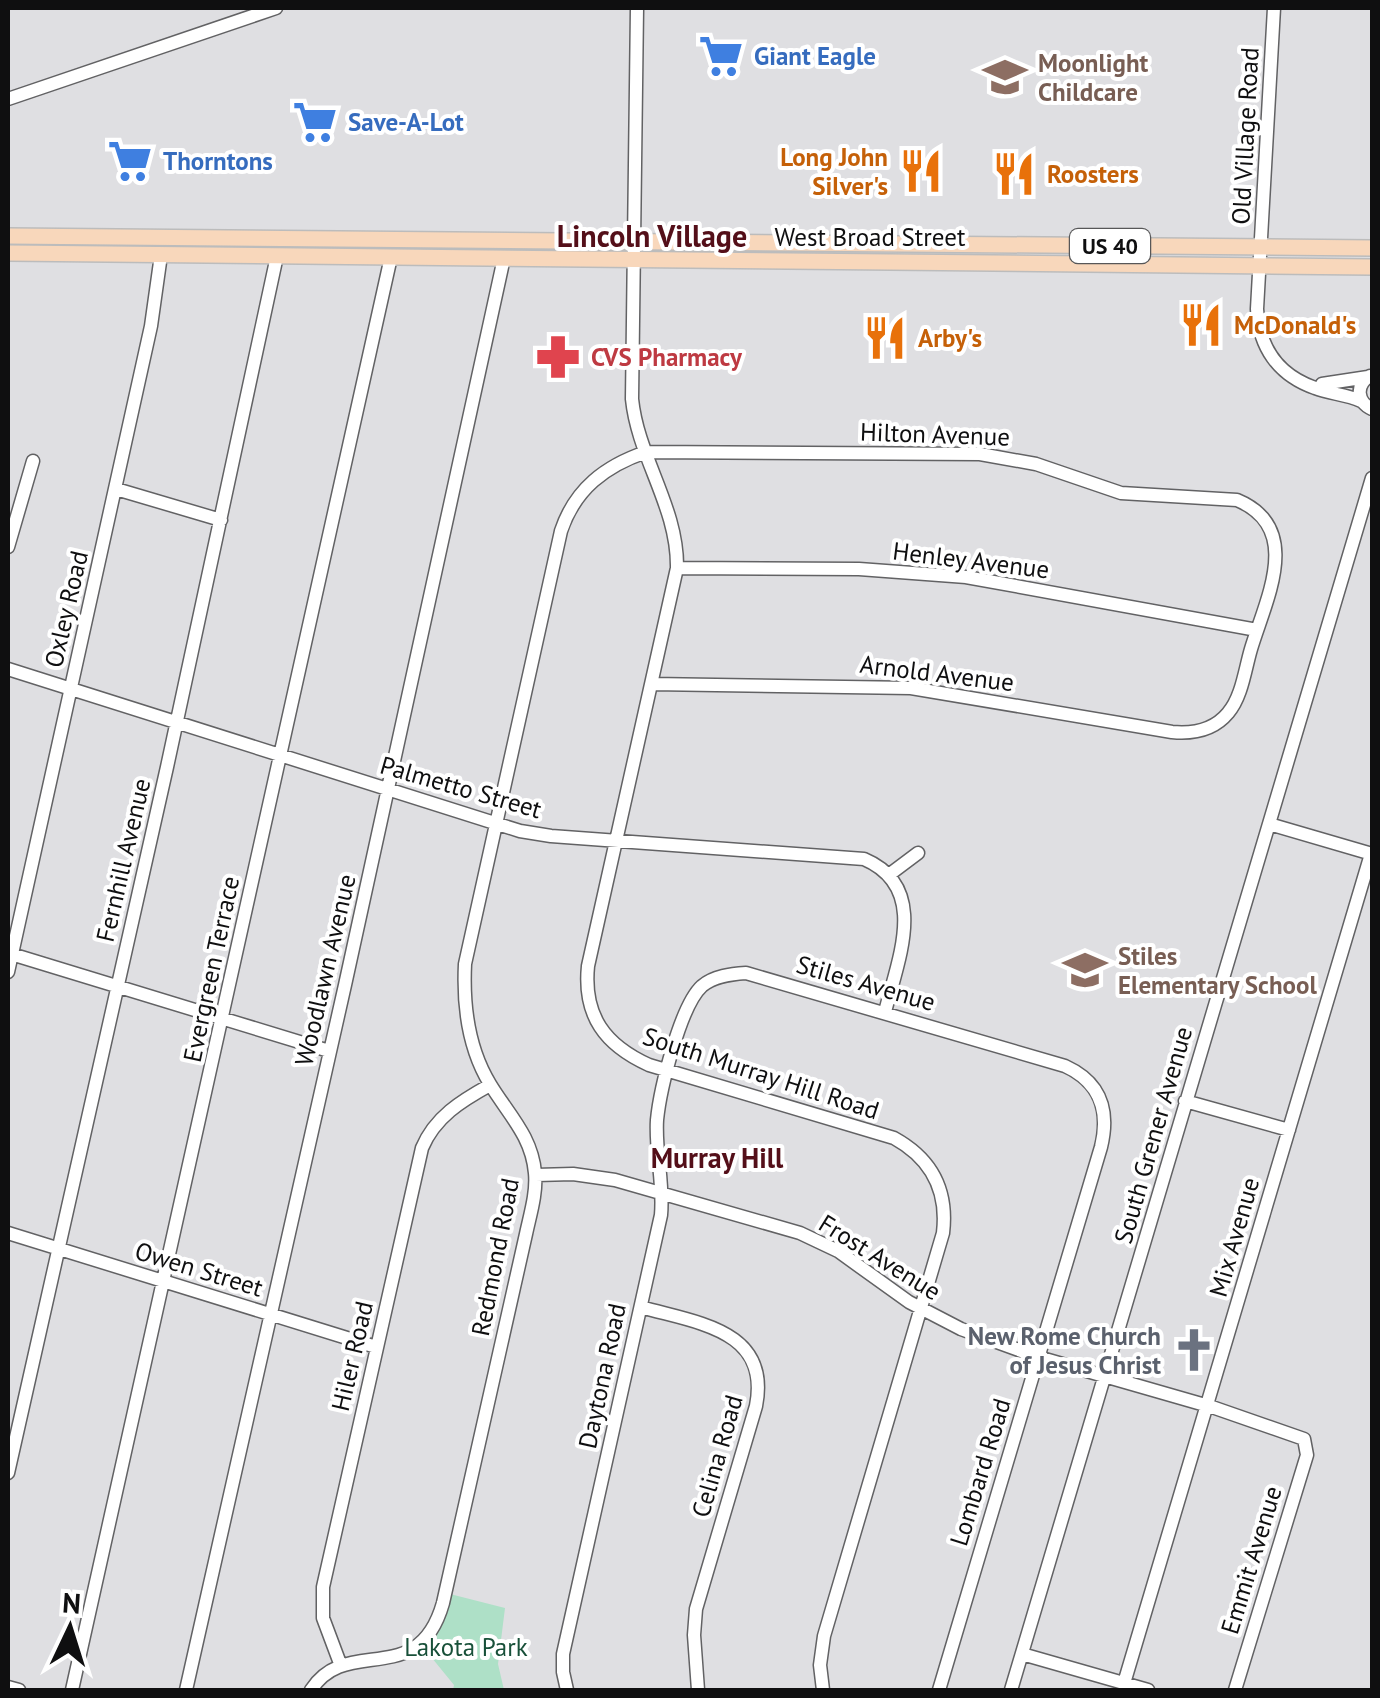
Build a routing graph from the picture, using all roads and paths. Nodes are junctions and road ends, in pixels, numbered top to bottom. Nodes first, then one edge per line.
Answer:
1 (276, 8) edge
2 (636, 8) edge
3 (1274, 8) edge
4 (8, 100) edge
5 (8, 236) edge
6 (173, 238) junction
7 (406, 241) junction
8 (960, 244) junction
9 (1068, 246) junction
10 (1261, 247) junction
11 (1372, 248) edge
12 (634, 251) junction
13 (8, 254) edge
14 (39, 254) junction
15 (160, 255) junction
16 (278, 256) junction
17 (390, 257) junction
18 (504, 258) junction
19 (872, 262) junction
20 (957, 262) junction
21 (1260, 266) junction
22 (1372, 267) edge
23 (1370, 376) edge
24 (1300, 382) junction
25 (1368, 408) edge
26 (646, 452) junction
27 (33, 462) dead end
28 (1372, 478) edge
29 (116, 489) junction
30 (221, 520) junction
31 (8, 547) edge
32 (677, 568) junction
33 (1257, 630) junction
34 (8, 669) edge
35 (652, 684) junction
36 (71, 690) junction
37 (176, 724) junction
38 (281, 756) junction
39 (388, 790) junction
40 (494, 824) junction
41 (1269, 824) junction
42 (616, 841) junction
43 (918, 853) dead end
44 (1372, 854) edge
45 (890, 874) junction
46 (9, 954) edge
47 (8, 972) edge
48 (116, 987) junction
49 (885, 1012) junction
50 (223, 1017) junction
51 (330, 1051) junction
52 (668, 1070) junction
53 (490, 1085) junction
54 (1098, 1092) joint
55 (1185, 1101) junction
56 (1288, 1130) junction
57 (536, 1175) junction
58 (663, 1193) junction
59 (8, 1233) edge
60 (57, 1248) junction
61 (164, 1282) junction
62 (640, 1307) junction
63 (920, 1308) junction
64 (271, 1315) junction
65 (376, 1348) junction
66 (1038, 1357) junction
67 (1105, 1376) junction
68 (1208, 1406) junction
69 (1307, 1443) joint
70 (8, 1473) edge
71 (1022, 1654) junction
72 (341, 1666) junction
73 (8, 1687) edge
74 (1124, 1687) edge
75 (19, 1690) edge
76 (72, 1690) edge
77 (186, 1690) edge
78 (311, 1690) edge
79 (567, 1690) edge
80 (698, 1690) edge
81 (823, 1690) edge
82 (939, 1690) edge
83 (1011, 1690) edge
84 (1148, 1690) edge
85 (1235, 1690) edge

1 - 4 street
2 - 12 street, South Murray Hill Road
3 - 10 street, Old Village Road
5 - 6 main road, West Broad Street / US 40
6 - 7 main road, West Broad Street / US 40
6 - 14 main road
7 - 12 main road, West Broad Street / US 40
7 - 16 main road
8 - 9 main road, West Broad Street / US 40
8 - 12 main road, West Broad Street / US 40
8 - 19 main road
9 - 10 main road, West Broad Street / US 40
9 - 20 main road
10 - 11 main road, West Broad Street / US 40
10 - 21 street, Old Village Road
12 - 18 main road, West Broad Street / US 40
12 - 19 main road, West Broad Street / US 40
12 - 26 street, South Murray Hill Road
13 - 14 main road, West Broad Street / US 40
14 - 15 main road, West Broad Street / US 40
15 - 16 main road, West Broad Street / US 40
15 - 29 street, Oxley Road
16 - 17 main road, West Broad Street / US 40
16 - 30 street, Fernhill Avenue
17 - 18 main road, West Broad Street / US 40
17 - 38 street, Evergreen Terrace
18 - 39 street, Woodlawn Avenue
19 - 20 main road, West Broad Street / US 40
20 - 21 main road, West Broad Street / US 40
21 - 22 main road, West Broad Street / US 40
21 - 24 street
23 - 24 street
23 - 25 street
24 - 25 street
26 - 32 street, South Murray Hill Road
26 - 33 street, Hilton Avenue
26 - 40 street, Redmond Road
27 - 31 street
28 - 41 street, South Grener Avenue
29 - 30 street
29 - 36 street, Oxley Road
30 - 37 street, Fernhill Avenue
32 - 33 street, Henley Avenue
32 - 35 street, South Murray Hill Road
33 - 35 street, Arnold Avenue
34 - 36 street, Palmetto Street
35 - 42 street, South Murray Hill Road
36 - 37 street, Palmetto Street
36 - 46 street, Oxley Road
37 - 38 street, Palmetto Street
37 - 48 street, Fernhill Avenue
38 - 39 street, Palmetto Street
38 - 50 street, Evergreen Terrace
39 - 40 street, Palmetto Street
39 - 51 street, Woodlawn Avenue
40 - 42 street, Palmetto Street
40 - 53 street, Redmond Road
41 - 44 street
41 - 55 street, South Grener Avenue
42 - 45 street, Palmetto Street
42 - 52 street, South Murray Hill Road
43 - 45 street
44 - 56 street, Mix Avenue
45 - 49 street
46 - 47 street, Oxley Road
46 - 48 street
48 - 50 street
48 - 60 street, Fernhill Avenue
49 - 52 street, Stiles Avenue
49 - 54 street, Stiles Avenue
50 - 51 street
50 - 61 street, Evergreen Terrace
51 - 64 street, Woodlawn Avenue
52 - 58 street, Daytona Road
52 - 63 street, South Murray Hill Road
53 - 57 street, Redmond Road
53 - 65 street, Hiler Road
54 - 66 street, Lombard Road
55 - 56 street
55 - 67 street, South Grener Avenue
56 - 68 street, Mix Avenue
57 - 58 street, Frost Avenue
57 - 72 street, Redmond Road
58 - 62 street, Daytona Road
58 - 63 street, Frost Avenue
59 - 60 street, Owen Street
60 - 61 street, Owen Street
60 - 70 street, Fernhill Avenue
61 - 64 street, Owen Street
61 - 76 street, Evergreen Terrace
62 - 79 street, Daytona Road
62 - 80 street, Celina Road
63 - 66 street, Frost Avenue
63 - 81 street, South Murray Hill Road
64 - 65 street, Owen Street
64 - 77 street, Woodlawn Avenue
65 - 72 street, Hiler Road
66 - 67 street, Frost Avenue
66 - 82 street, Lombard Road
67 - 68 street, Frost Avenue
67 - 71 street, South Grener Avenue
68 - 69 street, Frost Avenue
68 - 74 street, Mix Avenue
69 - 85 street, Emmit Avenue
71 - 74 street
71 - 83 street, South Grener Avenue
72 - 78 street, Redmond Road
73 - 75 street
74 - 84 street

